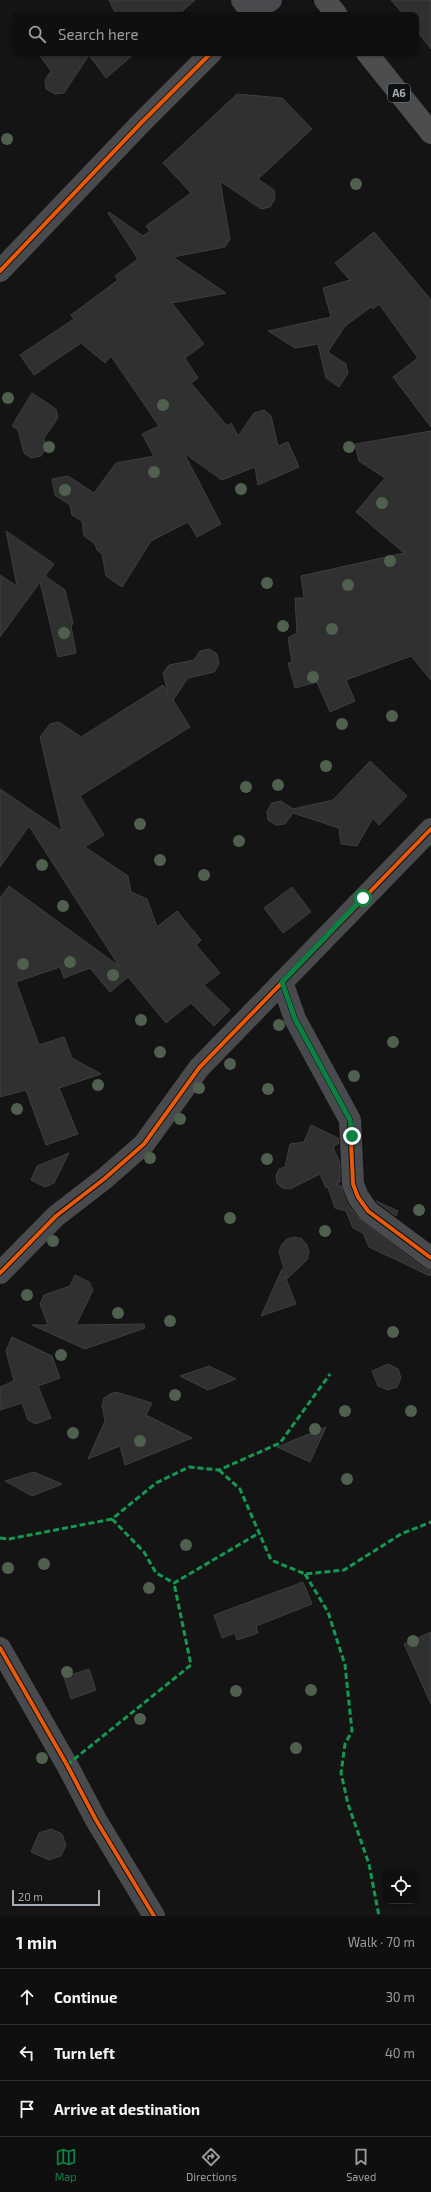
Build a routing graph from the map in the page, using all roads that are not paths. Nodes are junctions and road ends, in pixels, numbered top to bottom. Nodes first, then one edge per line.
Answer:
1 (271, 0) edge
2 (325, 0) edge
3 (248, 9) edge
4 (335, 12) edge
5 (208, 56) edge
6 (370, 56) edge
7 (431, 133) edge
8 (0, 271) edge
9 (431, 829) edge
10 (282, 982) junction
11 (431, 1258) edge
12 (0, 1273) edge
13 (0, 1648) edge
14 (154, 1916) edge

1 - 3 street
2 - 4 main road
5 - 8 street
6 - 7 main road, A6
9 - 10 street
10 - 11 street
10 - 12 street
13 - 14 street

